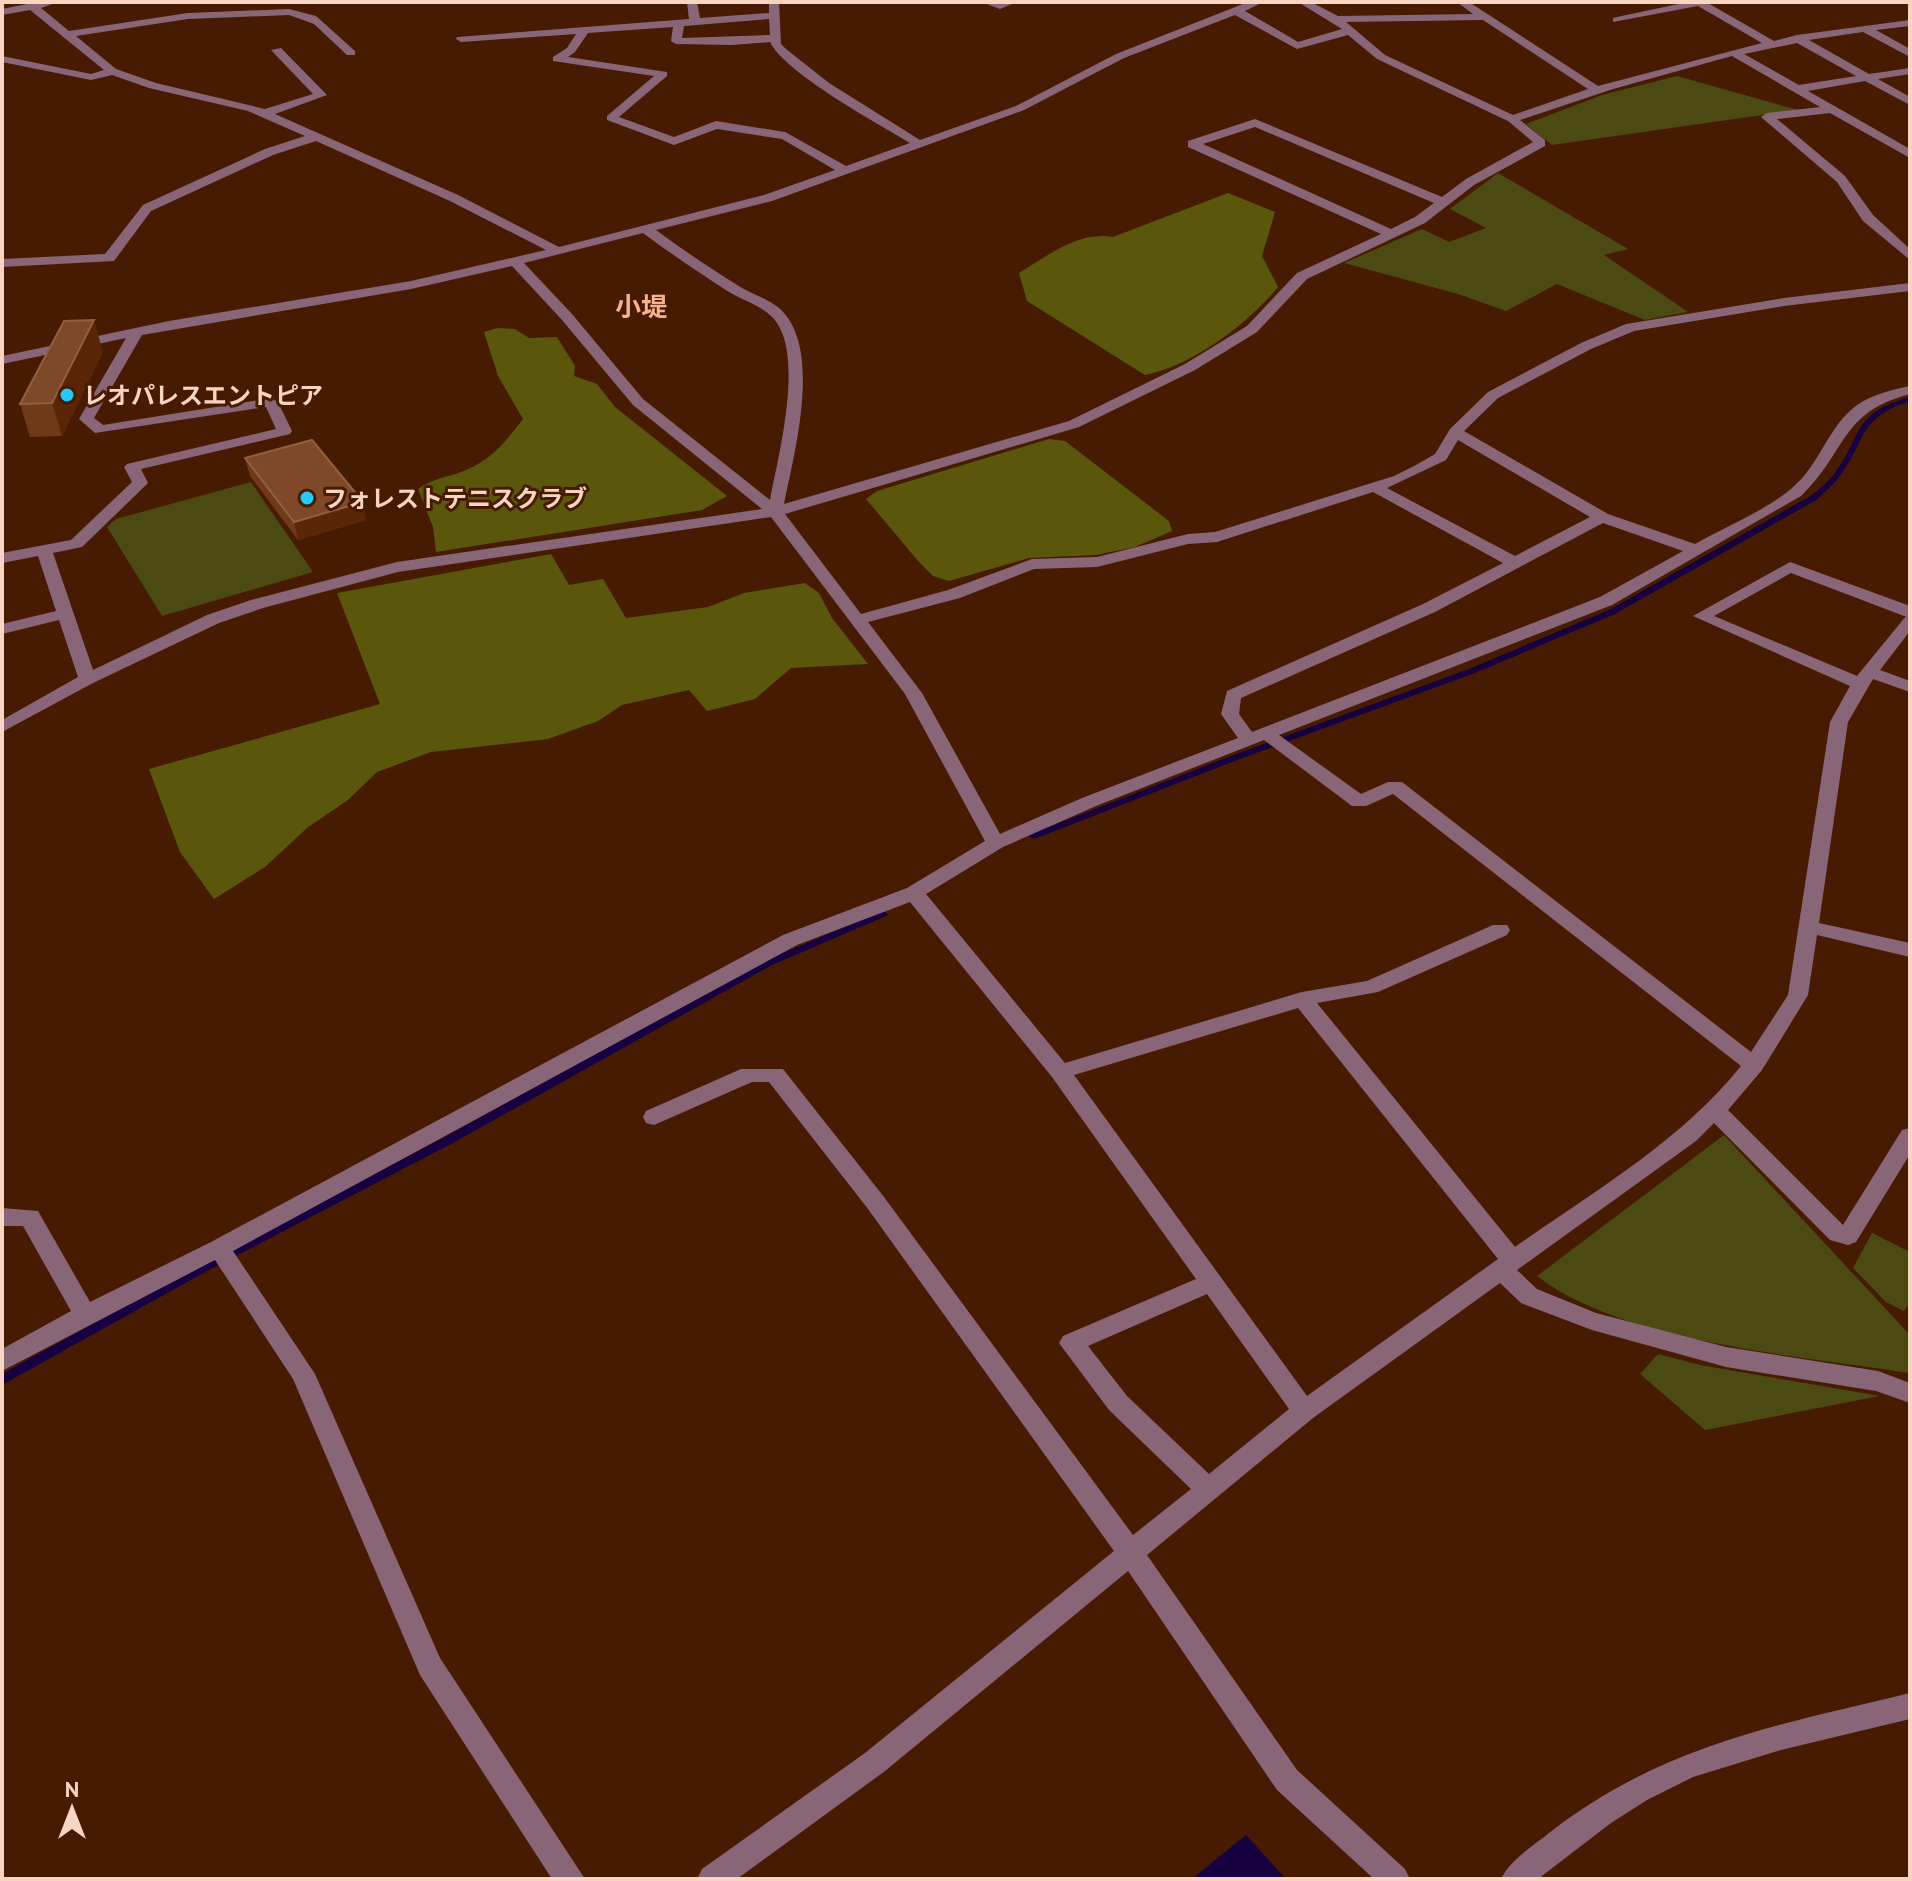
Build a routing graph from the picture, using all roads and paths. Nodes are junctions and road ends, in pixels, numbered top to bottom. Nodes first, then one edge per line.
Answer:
1 (53, 2) edge
2 (692, 2) edge
3 (774, 2) edge
4 (987, 2) edge
5 (1012, 2) edge
6 (1258, 2) edge
7 (1303, 2) edge
8 (1462, 2) edge
9 (1699, 2) edge
10 (32, 6) junction
11 (1237, 11) junction
12 (2, 12) edge
13 (772, 16) junction
14 (1490, 17) junction
15 (1336, 19) junction
16 (1617, 20) dead end
17 (695, 22) junction
18 (679, 23) junction
19 (1910, 23) edge
20 (1864, 28) junction
21 (585, 29) junction
22 (1348, 31) junction
23 (68, 34) junction
24 (776, 38) junction
25 (1797, 38) junction
26 (461, 39) dead end
27 (1771, 44) junction
28 (277, 50) dead end
29 (351, 53) dead end
30 (1736, 54) junction
31 (1910, 54) edge
32 (2, 59) edge
33 (112, 71) junction
34 (1910, 71) edge
35 (1867, 77) junction
36 (1595, 89) junction
37 (1796, 89) junction
38 (1910, 102) edge
39 (1832, 109) junction
40 (265, 113) junction
41 (1512, 119) junction
42 (318, 136) junction
43 (919, 144) junction
44 (1910, 154) edge
45 (846, 171) junction
46 (1444, 203) junction
47 (647, 230) junction
48 (1392, 234) junction
49 (560, 252) junction
50 (1910, 256) edge
51 (2, 263) edge
52 (516, 263) junction
53 (1910, 287) edge
54 (137, 332) junction
55 (2, 360) edge
56 (1910, 390) edge
57 (1455, 432) junction
58 (1374, 487) junction
59 (775, 512) junction
60 (1602, 517) junction
61 (1697, 550) junction
62 (44, 551) junction
63 (2, 558) edge
64 (1514, 562) junction
65 (1910, 612) edge
66 (65, 614) junction
67 (857, 620) junction
68 (1910, 620) edge
69 (2, 629) edge
70 (1865, 678) junction
71 (87, 679) junction
72 (1910, 687) edge
73 (2, 727) edge
74 (1259, 738) junction
75 (996, 843) junction
76 (914, 893) junction
77 (1809, 927) junction
78 (1500, 930) dead end
79 (1910, 950) edge
80 (1302, 999) junction
81 (1754, 1065) junction
82 (1060, 1072) junction
83 (1714, 1110) junction
84 (654, 1117) dead end
85 (1910, 1136) edge
86 (2, 1217) edge
87 (219, 1248) junction
88 (1507, 1265) junction
89 (1210, 1283) junction
90 (85, 1315) junction
91 (2, 1361) edge
92 (1878, 1381) junction
93 (1910, 1385) edge
94 (1910, 1393) edge
95 (1304, 1411) junction
96 (1208, 1489) junction
97 (1130, 1552) junction
98 (1910, 1706) edge
99 (570, 1879) edge
100 (712, 1879) edge
101 (1395, 1879) edge
102 (1516, 1879) edge

1 - 10 street
2 - 17 street
3 - 13 street
4 - 5 street
6 - 11 street
7 - 15 street
8 - 14 street
9 - 16 street
9 - 27 street
10 - 12 street
10 - 23 street
11 - 22 street
11 - 43 street
13 - 17 street
13 - 24 street
14 - 15 street
14 - 36 street
15 - 22 street
17 - 18 street
18 - 21 street
18 - 24 street
19 - 20 street
20 - 25 street
20 - 31 street
21 - 26 street
21 - 45 street
22 - 41 street
23 - 29 street
23 - 33 street
24 - 43 street
25 - 27 street
25 - 35 street
27 - 30 street
28 - 40 street
30 - 36 street
30 - 37 street
32 - 33 street
33 - 40 street
34 - 35 street
35 - 37 street
35 - 38 street
36 - 41 street
37 - 39 street
39 - 44 street
39 - 50 street
40 - 42 street
41 - 46 street
42 - 49 street
42 - 51 street
43 - 45 street
45 - 47 street
46 - 48 street
46 - 48 street
47 - 49 street
47 - 59 street
48 - 59 street
49 - 52 street
52 - 54 street
52 - 59 street
53 - 57 street
54 - 55 street
54 - 62 street
56 - 61 street
57 - 58 street
57 - 60 street
58 - 64 street
58 - 67 street
59 - 67 street
59 - 71 street
60 - 61 street
60 - 64 street
61 - 74 street
62 - 63 street
62 - 66 street
64 - 74 street
65 - 70 street
66 - 69 street
66 - 71 street
67 - 75 street
68 - 70 street
70 - 72 street
70 - 77 street
71 - 73 street
74 - 75 street
74 - 81 street
75 - 76 street
76 - 82 street
76 - 87 street
77 - 79 street
77 - 81 street
78 - 80 street
80 - 82 street
80 - 88 street
81 - 83 street
82 - 89 street
83 - 85 street
83 - 88 street
84 - 97 street
86 - 90 street
87 - 90 street
87 - 99 street
88 - 92 street
88 - 95 street
89 - 95 street
89 - 96 street
90 - 91 street
92 - 93 street
92 - 94 street
95 - 96 street
96 - 97 street
97 - 100 street
97 - 101 street
98 - 102 street

